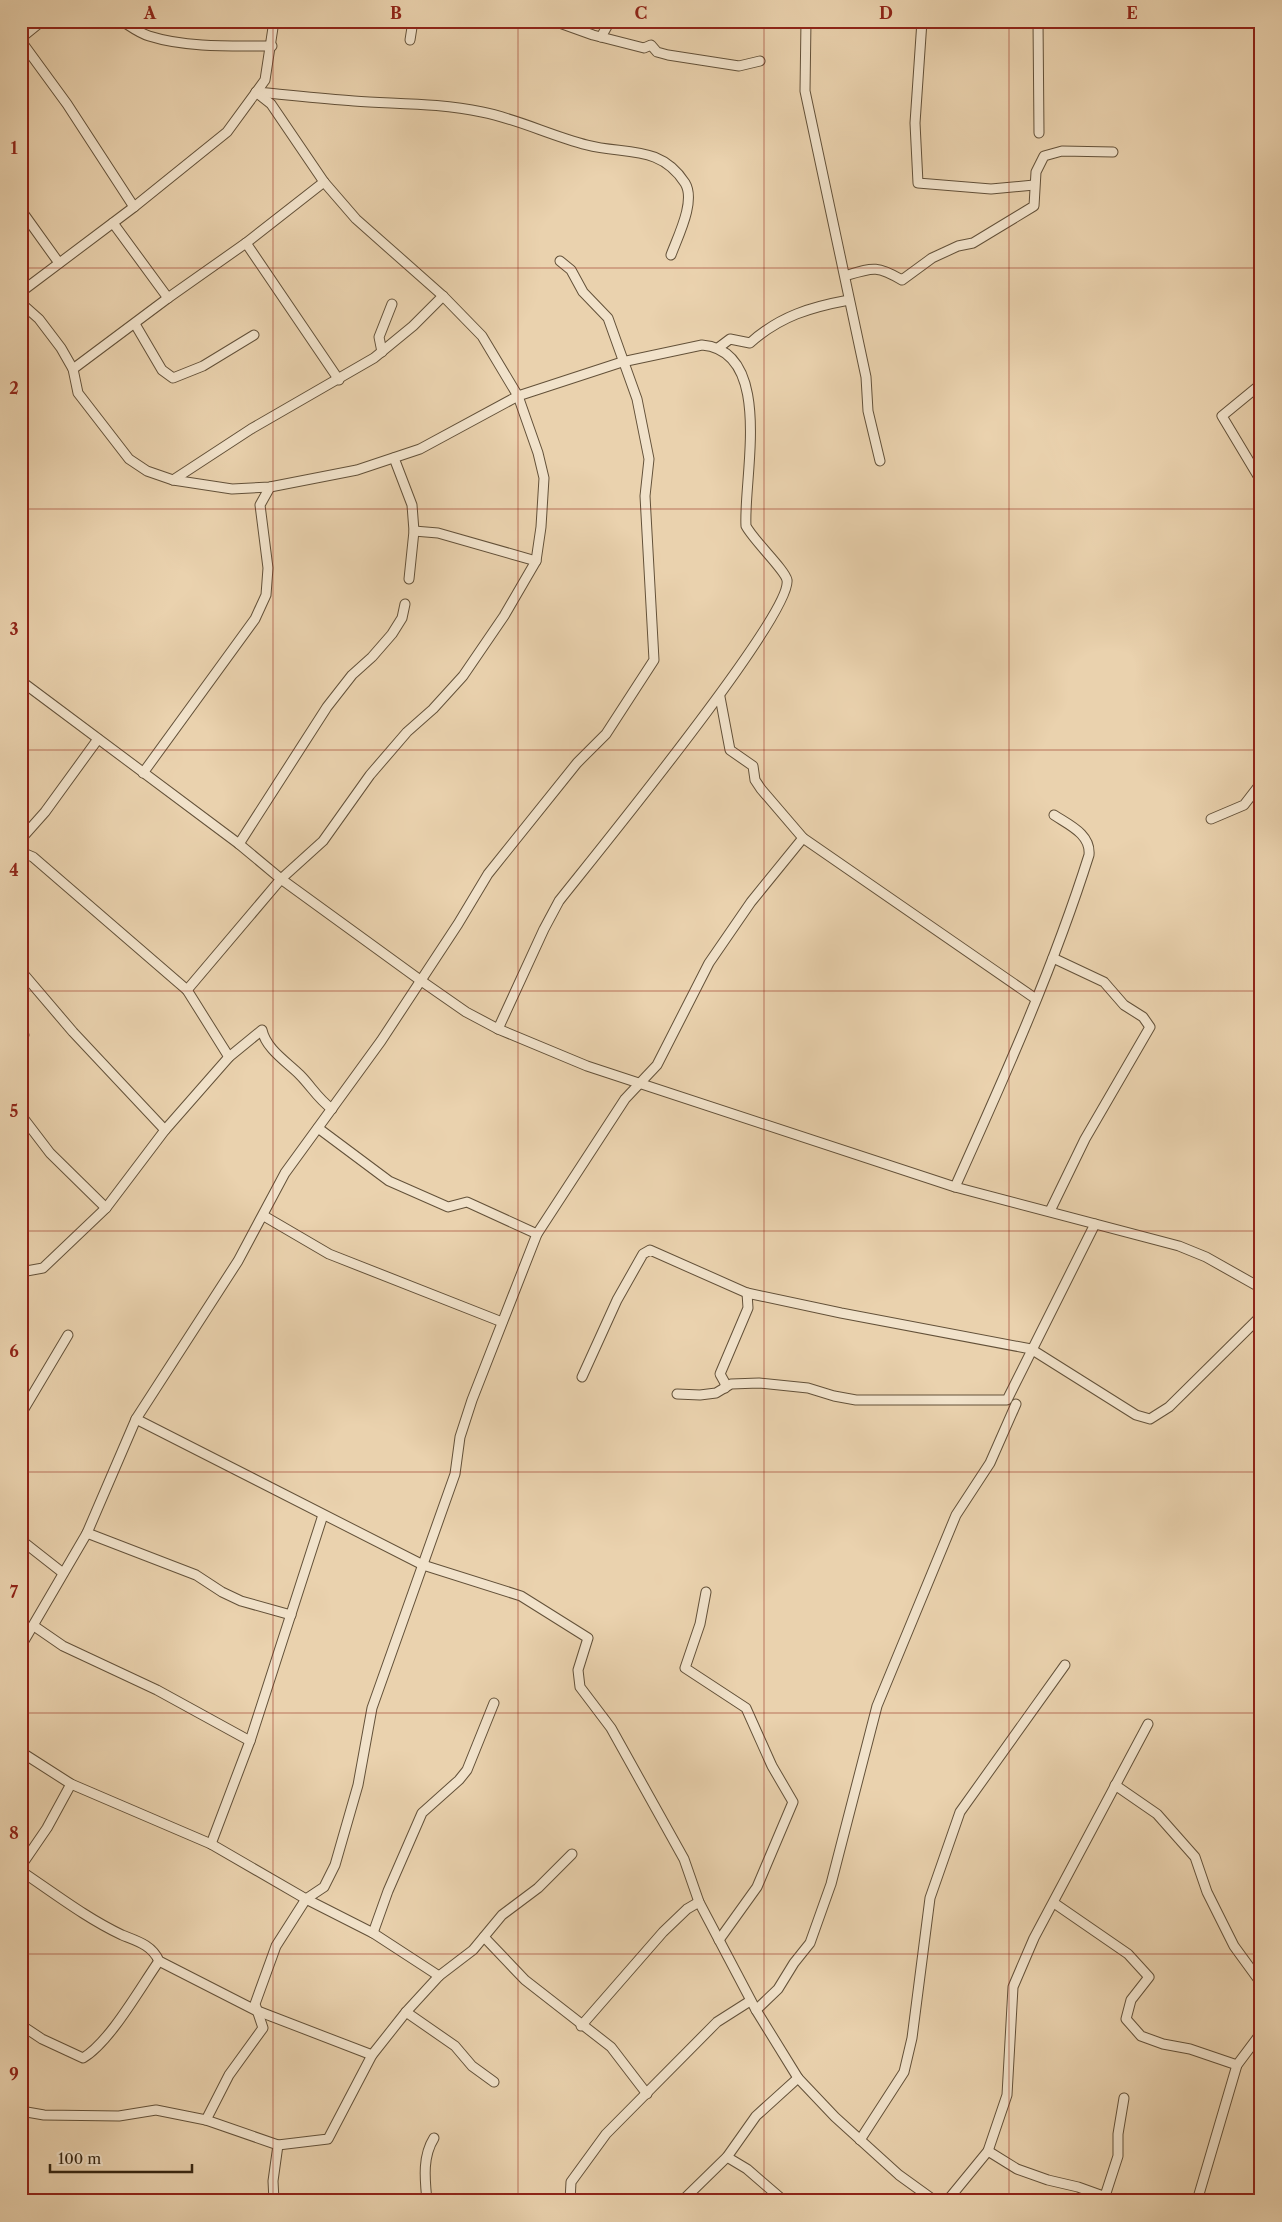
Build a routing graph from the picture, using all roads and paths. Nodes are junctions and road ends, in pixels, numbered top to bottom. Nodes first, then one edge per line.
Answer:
1 (42, 21) edge
2 (122, 21) edge
3 (274, 21) edge
4 (414, 21) edge
5 (554, 21) edge
6 (610, 21) edge
7 (806, 21) edge
8 (922, 21) edge
9 (1038, 21) edge
10 (601, 37) junction
11 (21, 39) edge
12 (410, 40) dead end
13 (272, 46) junction
14 (760, 61) dead end
15 (256, 92) junction
16 (1039, 133) dead end
17 (1113, 152) dead end
18 (324, 182) junction
19 (1034, 185) junction
20 (134, 207) junction
21 (21, 210) edge
22 (113, 223) junction
23 (246, 244) junction
24 (671, 254) dead end
25 (560, 261) dead end
26 (59, 263) junction
27 (848, 275) dead end
28 (21, 292) edge
29 (443, 296) junction
30 (168, 298) junction
31 (849, 300) junction
32 (21, 303) edge
33 (392, 304) dead end
34 (135, 324) junction
35 (254, 335) dead end
36 (718, 348) junction
37 (382, 352) junction
38 (622, 362) junction
39 (72, 370) junction
40 (339, 380) junction
41 (1261, 384) edge
42 (518, 396) junction
43 (394, 458) junction
44 (880, 461) dead end
45 (173, 480) junction
46 (1261, 480) edge
47 (270, 487) junction
48 (414, 531) junction
49 (536, 561) junction
50 (409, 580) dead end
51 (405, 604) dead end
52 (21, 681) edge
53 (720, 696) junction
54 (98, 739) junction
55 (143, 773) junction
56 (1261, 783) edge
57 (1054, 816) dead end
58 (1211, 820) dead end
59 (803, 838) junction
60 (21, 839) edge
61 (239, 844) junction
62 (21, 852) edge
63 (281, 879) junction
64 (1053, 958) junction
65 (21, 971) edge
66 (420, 980) junction
67 (187, 990) junction
68 (1036, 1000) junction
69 (498, 1029) junction
70 (228, 1057) junction
71 (641, 1082) junction
72 (332, 1109) junction
73 (21, 1115) edge
74 (318, 1128) junction
75 (165, 1130) junction
76 (954, 1186) junction
77 (106, 1208) junction
78 (1050, 1211) junction
79 (264, 1216) junction
80 (1095, 1224) junction
81 (538, 1234) junction
82 (21, 1272) edge
83 (1261, 1288) edge
84 (747, 1293) junction
85 (1261, 1316) edge
86 (502, 1322) junction
87 (68, 1334) dead end
88 (1031, 1349) junction
89 (582, 1377) dead end
90 (727, 1385) junction
91 (678, 1394) dead end
92 (24, 1403) edge
93 (1016, 1404) dead end
94 (21, 1414) edge
95 (136, 1420) junction
96 (323, 1515) junction
97 (87, 1533) junction
98 (21, 1540) edge
99 (423, 1565) junction
100 (63, 1573) junction
101 (706, 1592) dead end
102 (291, 1615) junction
103 (34, 1626) junction
104 (21, 1646) edge
105 (1065, 1666) dead end
106 (494, 1703) dead end
107 (1148, 1724) dead end
108 (250, 1740) junction
109 (21, 1752) edge
110 (71, 1784) junction
111 (1115, 1785) junction
112 (211, 1844) junction
113 (572, 1854) dead end
114 (21, 1866) edge
115 (21, 1870) edge
116 (306, 1899) junction
117 (699, 1902) junction
118 (1054, 1904) junction
119 (373, 1933) junction
120 (484, 1937) junction
121 (719, 1940) junction
122 (159, 1961) junction
123 (439, 1976) junction
124 (1261, 1983) edge
125 (750, 2001) junction
126 (255, 2010) junction
127 (756, 2010) junction
128 (406, 2012) junction
129 (21, 2025) edge
130 (581, 2026) junction
131 (1261, 2034) edge
132 (372, 2055) junction
133 (1238, 2065) junction
134 (798, 2078) junction
135 (494, 2082) dead end
136 (647, 2094) junction
137 (1124, 2098) dead end
138 (21, 2112) edge
139 (206, 2120) junction
140 (434, 2138) dead end
141 (860, 2140) junction
142 (278, 2145) junction
143 (988, 2151) junction
144 (727, 2157) junction
145 (1105, 2196) junction
146 (274, 2201) edge
147 (427, 2201) edge
148 (570, 2201) edge
149 (682, 2201) edge
150 (784, 2201) edge
151 (935, 2201) edge
152 (948, 2201) edge
153 (1117, 2201) edge
154 (1197, 2201) edge

1 - 11 street
2 - 13 street
3 - 13 street
4 - 12 street
5 - 10 street
6 - 10 street
7 - 31 street
8 - 19 street
9 - 16 street
10 - 14 street
11 - 20 street
13 - 15 street
15 - 18 street
15 - 20 street
15 - 24 street
17 - 19 street
18 - 23 street
18 - 29 street
19 - 27 street
20 - 22 street
21 - 26 street
22 - 26 street
22 - 30 street
23 - 30 street
23 - 40 street
25 - 38 street
26 - 28 street
29 - 37 street
29 - 42 street
30 - 34 street
31 - 36 street
31 - 44 street
32 - 39 street
33 - 37 street
34 - 35 street
34 - 39 street
36 - 38 street
36 - 53 street
37 - 40 street
38 - 42 street
38 - 66 street
39 - 45 street
40 - 45 street
41 - 46 street
42 - 43 street
42 - 49 street
43 - 47 street
43 - 48 street
45 - 47 street
47 - 55 street
48 - 49 street
48 - 50 street
49 - 63 street
51 - 61 street
52 - 54 street
53 - 59 street
53 - 69 street
54 - 55 street
54 - 60 street
55 - 61 street
56 - 58 street
57 - 64 street
59 - 68 street
59 - 71 street
61 - 63 street
62 - 67 street
63 - 66 street
63 - 67 street
64 - 68 street
64 - 78 street
65 - 75 street
66 - 69 street
66 - 72 street
67 - 70 street
68 - 76 street
69 - 71 street
70 - 72 street
70 - 75 street
71 - 76 street
71 - 81 street
72 - 74 street
73 - 77 street
74 - 79 street
74 - 81 street
75 - 77 street
76 - 78 street
77 - 82 street
78 - 80 street
79 - 86 street
79 - 95 street
80 - 83 street
80 - 88 street
81 - 86 street
84 - 88 street
84 - 89 street
84 - 90 street
85 - 88 street
86 - 99 street
87 - 92 street
88 - 90 street
90 - 91 street
92 - 94 street
93 - 127 street
95 - 96 street
95 - 97 street
96 - 99 street
96 - 102 street
97 - 100 street
97 - 102 street
98 - 100 street
99 - 116 street
99 - 117 street
100 - 103 street
101 - 121 street
102 - 108 street
103 - 104 street
103 - 108 street
105 - 141 street
106 - 119 street
107 - 111 street
108 - 112 street
109 - 110 street
110 - 112 street
110 - 114 street
111 - 118 street
111 - 124 street
112 - 116 street
113 - 120 street
115 - 122 street
116 - 119 street
116 - 126 street
117 - 121 street
117 - 130 street
118 - 133 street
118 - 143 street
119 - 123 street
120 - 123 street
120 - 130 street
121 - 125 street
122 - 126 street
122 - 129 street
123 - 128 street
125 - 127 street
125 - 136 street
126 - 132 street
126 - 139 street
127 - 134 street
128 - 132 street
128 - 135 street
130 - 136 street
131 - 133 street
132 - 142 street
133 - 154 street
134 - 141 street
134 - 144 street
136 - 148 street
137 - 145 street
138 - 139 street
139 - 142 street
140 - 147 street
141 - 151 street
142 - 146 street
143 - 145 street
143 - 152 street
144 - 149 street
144 - 150 street
145 - 153 street

